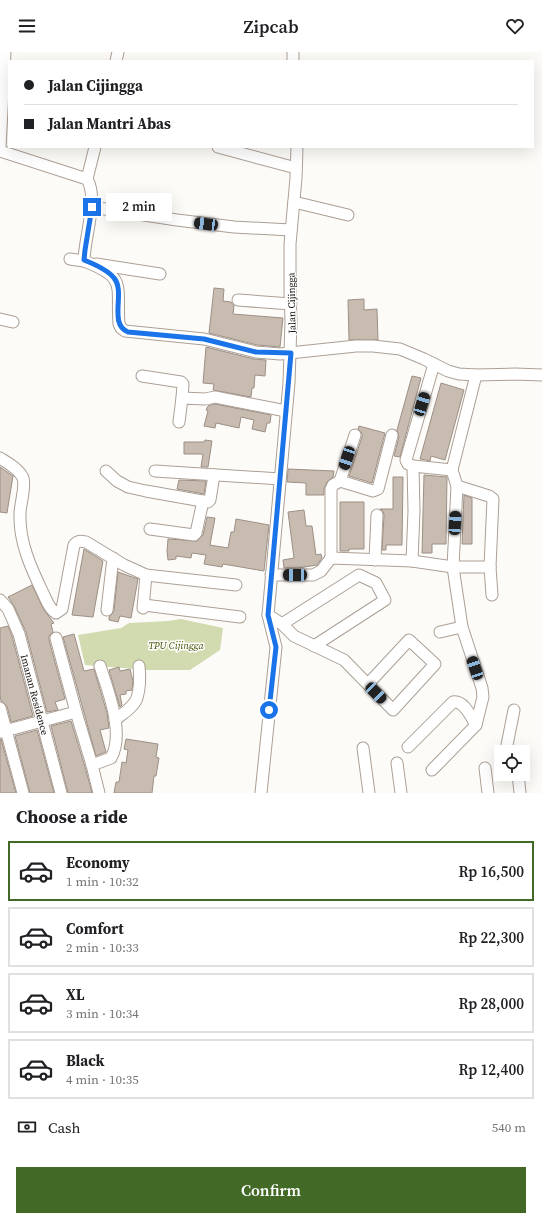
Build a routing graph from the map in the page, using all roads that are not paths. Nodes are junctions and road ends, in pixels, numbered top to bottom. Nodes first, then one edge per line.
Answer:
1 (4, 52) edge
2 (2, 80) edge
3 (0, 148) edge
4 (95, 148) edge
5 (222, 148) edge
6 (297, 148) edge
7 (0, 152) edge
8 (296, 168) junction
9 (86, 179) junction
10 (294, 202) junction
11 (92, 207) junction
12 (348, 215) dead end
13 (291, 230) junction
14 (70, 260) dead end
15 (88, 262) junction
16 (160, 274) dead end
17 (238, 300) dead end
18 (291, 304) junction
19 (0, 319) edge
20 (13, 322) dead end
21 (291, 353) junction
22 (434, 364) junction
23 (542, 374) edge
24 (476, 375) junction
25 (142, 376) dead end
26 (182, 398) junction
27 (286, 411) junction
28 (180, 422) dead end
29 (355, 435) dead end
30 (392, 435) dead end
31 (0, 458) edge
32 (413, 466) junction
33 (452, 470) junction
34 (106, 471) dead end
35 (155, 471) dead end
36 (214, 475) junction
37 (280, 479) junction
38 (340, 481) junction
39 (457, 486) junction
40 (203, 501) junction
41 (377, 515) dead end
42 (150, 529) dead end
43 (113, 558) junction
44 (331, 558) junction
45 (375, 560) junction
46 (412, 561) junction
47 (453, 567) junction
48 (490, 567) junction
49 (146, 574) junction
50 (271, 575) junction
51 (236, 585) dead end
52 (492, 595) dead end
53 (0, 600) edge
54 (107, 610) dead end
55 (268, 615) junction
56 (240, 617) dead end
57 (282, 624) junction
58 (462, 627) junction
59 (440, 632) dead end
60 (56, 638) dead end
61 (314, 646) junction
62 (100, 666) dead end
63 (139, 666) dead end
64 (368, 684) junction
65 (0, 708) edge
66 (514, 710) dead end
67 (76, 712) junction
68 (115, 720) junction
69 (41, 721) junction
70 (476, 725) junction
71 (3, 731) edge
72 (507, 745) edge
73 (408, 747) dead end
74 (363, 748) dead end
75 (397, 763) dead end
76 (92, 765) junction
77 (485, 768) dead end
78 (432, 770) dead end
79 (519, 781) edge
80 (23, 793) edge
81 (61, 793) edge
82 (99, 793) edge
83 (260, 793) edge
84 (369, 793) edge
85 (401, 793) edge
86 (488, 793) edge
87 (520, 793) edge

1 - 2 street
2 - 3 street
4 - 9 street
5 - 8 street
6 - 8 street, Jalan Cijingga
7 - 9 street
8 - 10 street, Jalan Cijingga
9 - 11 street
10 - 12 street
10 - 13 street, Jalan Cijingga
11 - 13 street
11 - 15 street
13 - 18 street, Jalan Cijingga
14 - 15 street
15 - 16 street
15 - 21 street
17 - 18 street
18 - 21 street, Jalan Cijingga
19 - 20 street
21 - 22 street
21 - 27 street, Jalan Cijingga
22 - 24 street
22 - 32 street
23 - 24 street
24 - 33 street
25 - 26 street
26 - 27 street
26 - 28 street
27 - 37 street, Jalan Cijingga
29 - 38 street
30 - 38 street
31 - 43 street
32 - 33 street
32 - 46 street
33 - 39 street
34 - 40 street
35 - 36 street
36 - 37 street
36 - 40 street
37 - 50 street, Jalan Cijingga
38 - 44 street
39 - 47 street
39 - 48 street
40 - 42 street
41 - 45 street
43 - 49 street
43 - 54 street
44 - 45 street
44 - 50 street
45 - 46 street
46 - 47 street
47 - 48 street
47 - 58 street
48 - 52 street
49 - 51 street
49 - 56 street
50 - 55 street, Jalan Cijingga
53 - 69 street, Imanan Residence
55 - 57 street
55 - 83 street, Jalan Cijingga
57 - 61 street
57 - 61 street
58 - 59 street
58 - 70 street
60 - 67 street
61 - 64 street
62 - 68 street
63 - 68 street
64 - 64 street
65 - 71 street
66 - 72 street
67 - 69 street
67 - 76 street
68 - 76 street
69 - 71 street
69 - 81 street, Imanan Residence
70 - 73 street
70 - 78 street
71 - 80 street
74 - 84 street
75 - 85 street
76 - 82 street
77 - 86 street
79 - 87 street

